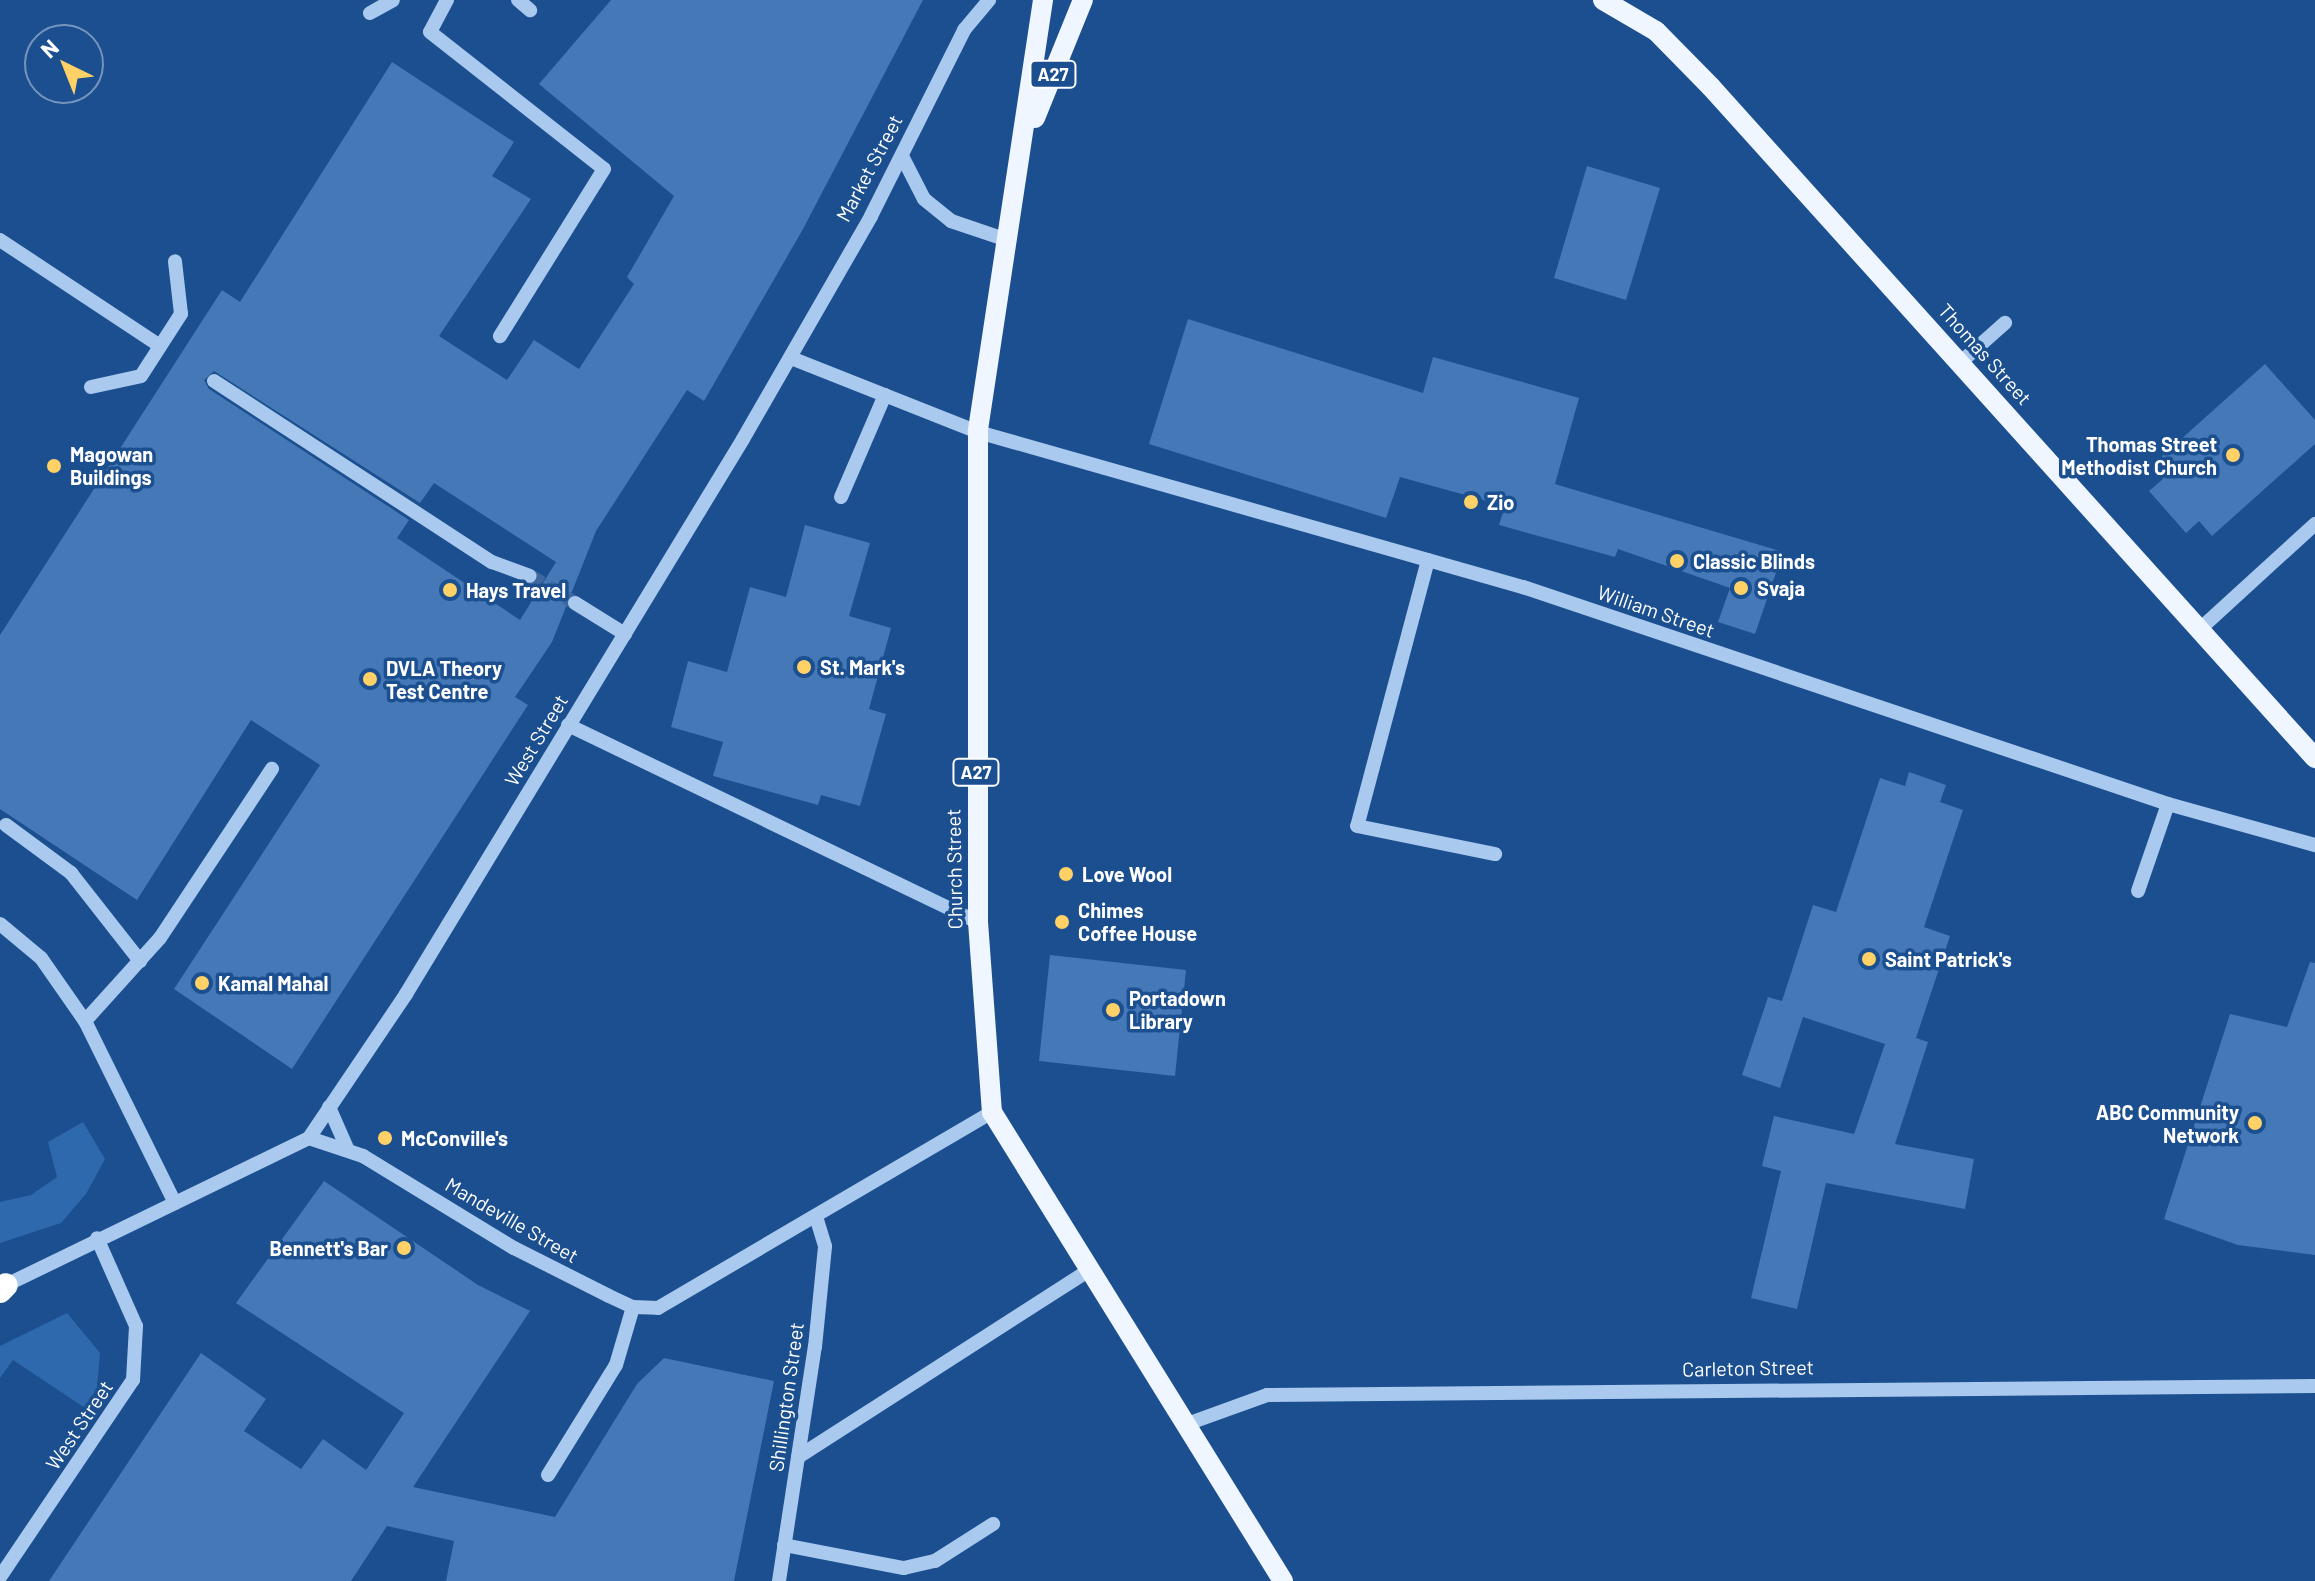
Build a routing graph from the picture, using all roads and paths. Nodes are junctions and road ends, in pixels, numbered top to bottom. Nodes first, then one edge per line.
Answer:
1 (393, 0) edge
2 (447, 0) edge
3 (989, 0) edge
4 (1043, 0) edge
5 (1083, 0) edge
6 (1603, 0) edge
7 (370, 13) dead end
8 (1022, 148) junction
9 (902, 156) junction
10 (0, 240) edge
11 (1007, 240) junction
12 (175, 261) dead end
13 (2005, 323) dead end
14 (500, 336) dead end
15 (160, 346) junction
16 (791, 358) junction
17 (1961, 362) junction
18 (214, 381) dead end
19 (91, 387) dead end
20 (885, 395) junction
21 (978, 432) junction
22 (841, 497) dead end
23 (2315, 524) edge
24 (1428, 560) junction
25 (530, 576) tunnel mouth
26 (575, 603) tunnel mouth
27 (2200, 629) junction
28 (625, 634) junction
29 (568, 725) junction
30 (2315, 758) edge
31 (272, 769) dead end
32 (2168, 804) junction
33 (6, 825) dead end
34 (2315, 845) edge
35 (1495, 854) dead end
36 (2138, 891) dead end
37 (978, 922) junction
38 (0, 924) edge
39 (140, 961) junction
40 (85, 1021) junction
41 (329, 1107) junction
42 (992, 1112) junction
43 (309, 1138) junction
44 (347, 1148) junction
45 (175, 1203) junction
46 (817, 1219) junction
47 (97, 1238) junction
48 (1091, 1269) junction
49 (2, 1288) edge
50 (633, 1307) junction
51 (2315, 1386) edge
52 (1187, 1424) junction
53 (798, 1457) junction
54 (548, 1475) dead end
55 (993, 1524) dead end
56 (784, 1545) junction
57 (0, 1577) edge
58 (779, 1581) edge
59 (1283, 1581) edge

1 - 7 street
2 - 14 street
3 - 9 street, Market Street
4 - 8 main road, A27
5 - 8 main road, A27
6 - 17 main road, Thomas Street
8 - 11 main road, A27
9 - 11 street
9 - 16 street, Market Street
10 - 15 street
11 - 21 main road, A27
12 - 15 street
13 - 17 street
15 - 19 street
16 - 20 street, William Street
16 - 28 street, West Street
17 - 27 main road, Thomas Street
18 - 25 street
20 - 21 street, William Street
20 - 22 street
21 - 24 street, William Street
21 - 37 main road, Church Street / A27
23 - 27 street
24 - 32 street, William Street
24 - 35 street
26 - 28 street
27 - 30 main road, Thomas Street
28 - 29 street, West Street
29 - 37 street
29 - 41 street, West Street
31 - 39 street
32 - 34 street, William Street
32 - 36 street
33 - 39 street
37 - 42 main road, Church Street / A27
38 - 40 street
39 - 40 street
40 - 45 street
41 - 43 street, West Street
41 - 44 street
42 - 46 street
42 - 48 main road, A27
43 - 44 street, Mandeville Street
43 - 45 street
44 - 50 street, Mandeville Street
45 - 47 street
46 - 50 street
46 - 53 street, Shillington Street
47 - 49 street
47 - 57 street, West Street
48 - 52 main road, A27
48 - 53 street
50 - 54 street
51 - 52 street, Carleton Street
52 - 59 main road, A27
53 - 56 street, Shillington Street
55 - 56 street
56 - 58 street, Shillington Street

